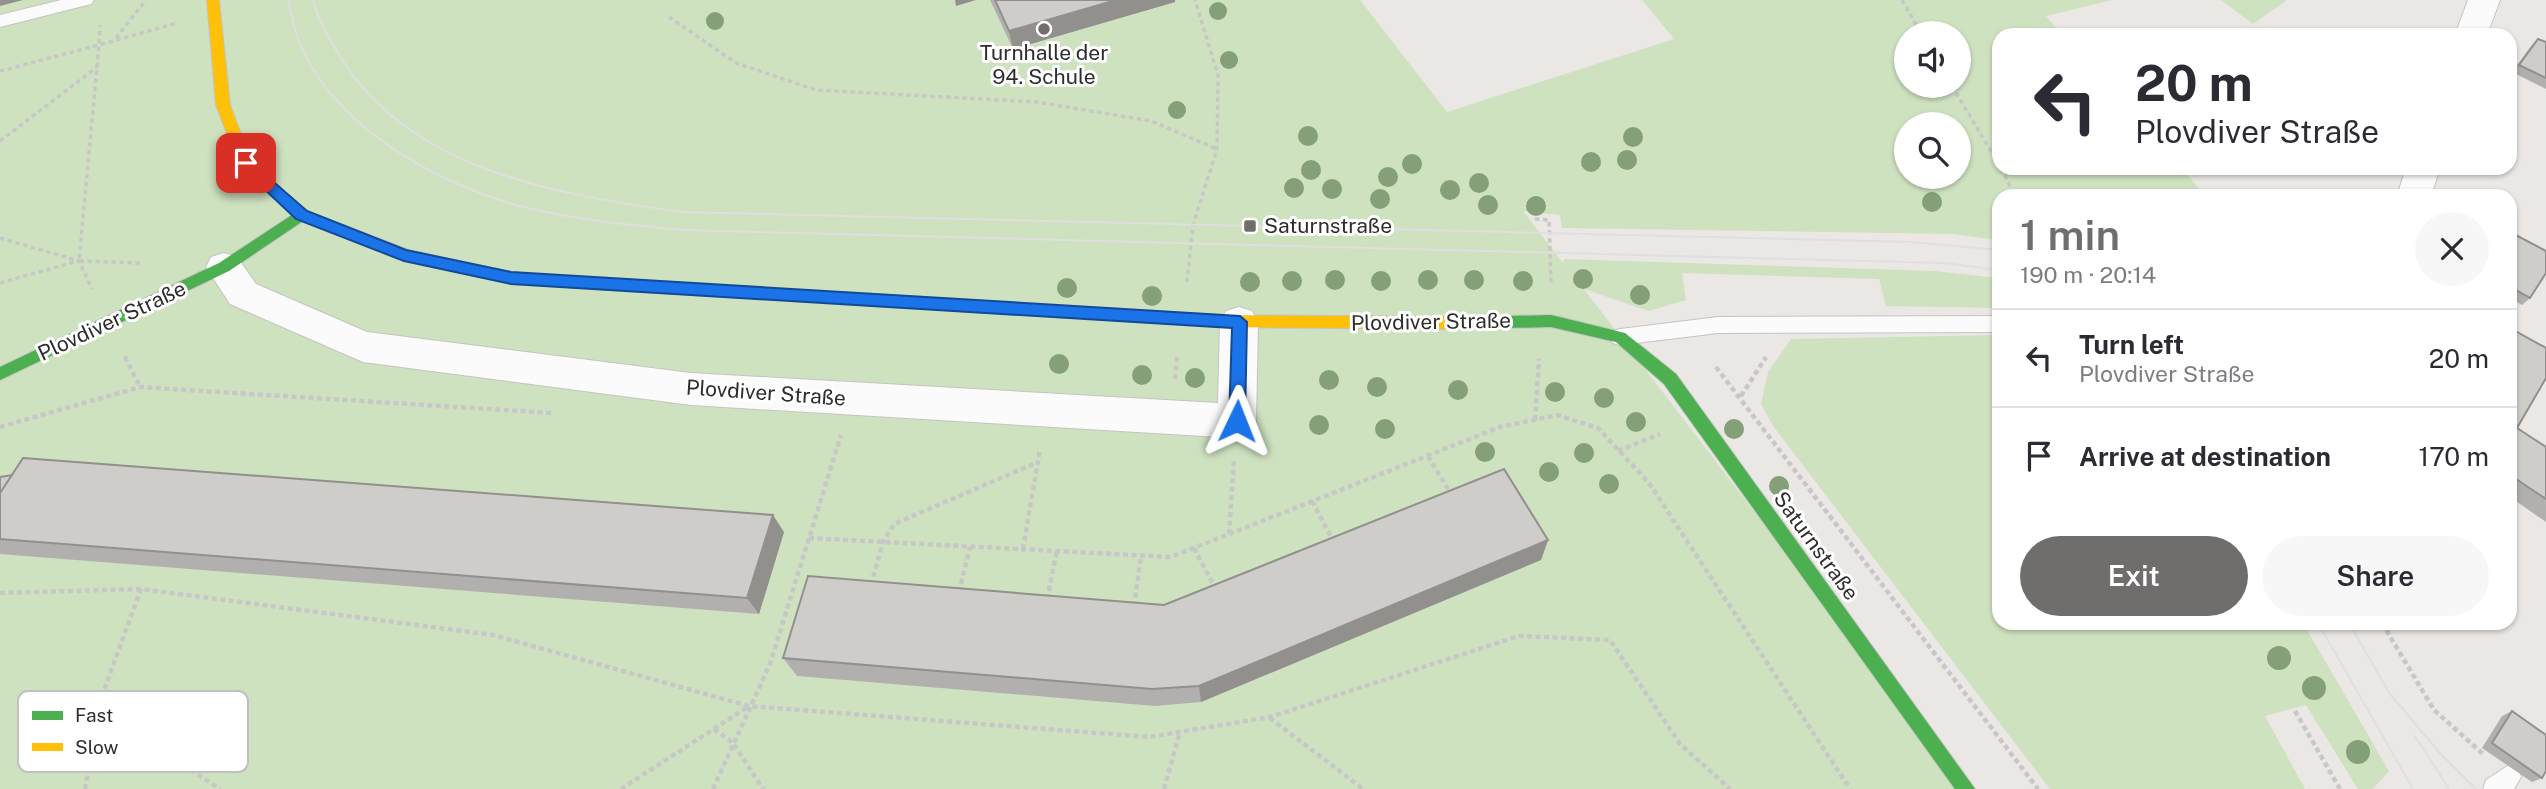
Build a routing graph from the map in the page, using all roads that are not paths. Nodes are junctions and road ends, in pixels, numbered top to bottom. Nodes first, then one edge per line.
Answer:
1 (85, 0) edge
2 (213, 0) edge
3 (2484, 0) edge
4 (0, 21) edge
5 (2474, 28) edge
6 (301, 215) junction
7 (224, 267) junction
8 (1240, 322) junction
9 (1992, 324) edge
10 (1620, 337) junction
11 (0, 373) edge
12 (1966, 789) edge

1 - 4 lane
2 - 6 street, Plovdiver Straße
3 - 5 street
6 - 7 street, Plovdiver Straße
6 - 8 street, Plovdiver Straße
7 - 8 street, Plovdiver Straße
7 - 11 street, Plovdiver Straße
8 - 10 street, Plovdiver Straße
9 - 10 lane
10 - 12 street, Saturnstraße

